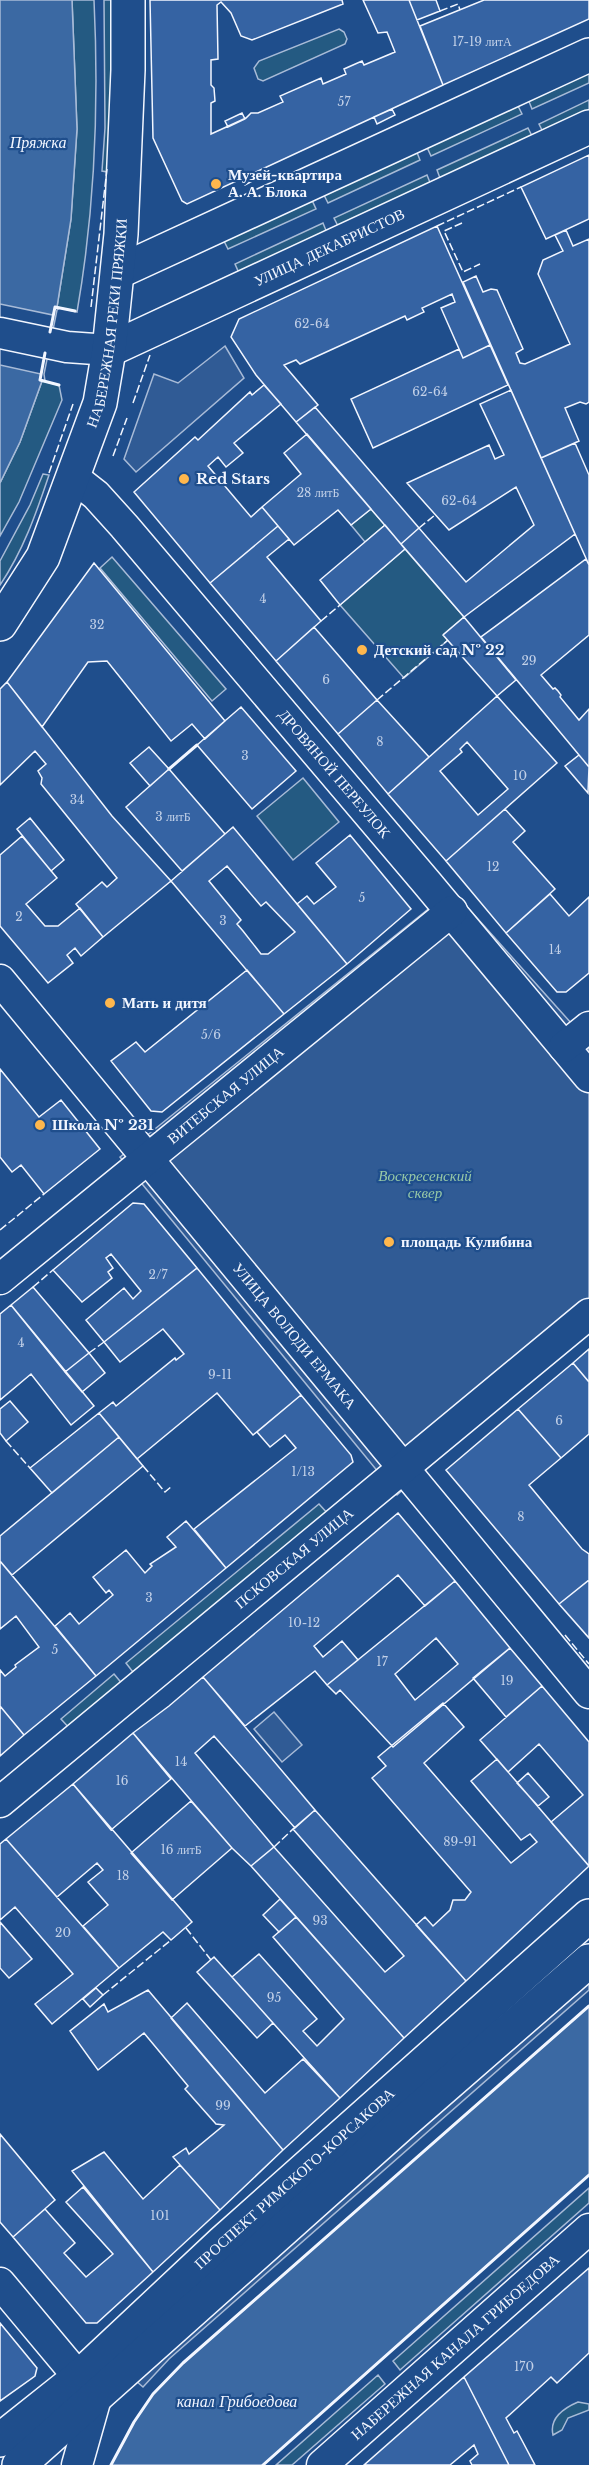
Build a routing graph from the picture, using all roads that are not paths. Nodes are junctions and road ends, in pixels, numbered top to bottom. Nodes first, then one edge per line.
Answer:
1 (128, 0) edge
2 (589, 55) edge
3 (589, 127) edge
4 (118, 272) junction
5 (0, 333) edge
6 (109, 350) junction
7 (74, 477) junction
8 (0, 624) edge
9 (452, 911) junction
10 (0, 980) edge
11 (589, 1027) edge
12 (564, 1047) junction
13 (589, 1077) edge
14 (147, 1158) junction
15 (0, 1279) edge
16 (589, 1314) edge
17 (402, 1467) junction
18 (589, 1693) edge
19 (0, 1802) edge
20 (589, 1916) edge
21 (589, 1961) edge
22 (589, 2229) edge
23 (0, 2283) edge
24 (87, 2388) junction
25 (0, 2439) edge
26 (19, 2465) edge
27 (77, 2465) edge
28 (322, 2465) edge

1 - 4 main road, НАБЕРЕЖНАЯ РЕКИ ПРЯЖКИ
2 - 4 main road
3 - 6 main road, УЛИЦА ДЕКАБРИСТОВ
4 - 6 main road, НАБЕРЕЖНАЯ РЕКИ ПРЯЖКИ
5 - 6 street, УЛИЦА ДЕКАБРИСТОВ
6 - 7 main road, НАБЕРЕЖНАЯ РЕКИ ПРЯЖКИ
7 - 8 main road, НАБЕРЕЖНАЯ РЕКИ ПРЯЖКИ
7 - 9 street, ДРОВЯНОЙ ПЕРЕУЛОК
9 - 12 street, ДРОВЯНОЙ ПЕРЕУЛОК
9 - 14 street, ВИТЕБСКАЯ УЛИЦА
10 - 14 street, УЛИЦА ВОЛОДИ ЕРМАКА
11 - 12 street
12 - 13 street, ДРОВЯНОЙ ПЕРЕУЛОК
14 - 15 street, ВИТЕБСКАЯ УЛИЦА
14 - 17 street, УЛИЦА ВОЛОДИ ЕРМАКА
16 - 17 street, ПСКОВСКАЯ УЛИЦА
17 - 18 street, УЛИЦА ВОЛОДИ ЕРМАКА
17 - 19 street, ПСКОВСКАЯ УЛИЦА
20 - 24 main road, ПРОСПЕКТ РИМСКОГО-КОРСАКОВА
21 - 24 main road, ПРОСПЕКТ РИМСКОГО-КОРСАКОВА
22 - 28 street, НАБЕРЕЖНАЯ КАНАЛА ГРИБОЕДОВА
23 - 24 street
24 - 25 main road, ПРОСПЕКТ РИМСКОГО-КОРСАКОВА
24 - 26 main road, ПРОСПЕКТ РИМСКОГО-КОРСАКОВА
24 - 27 street

